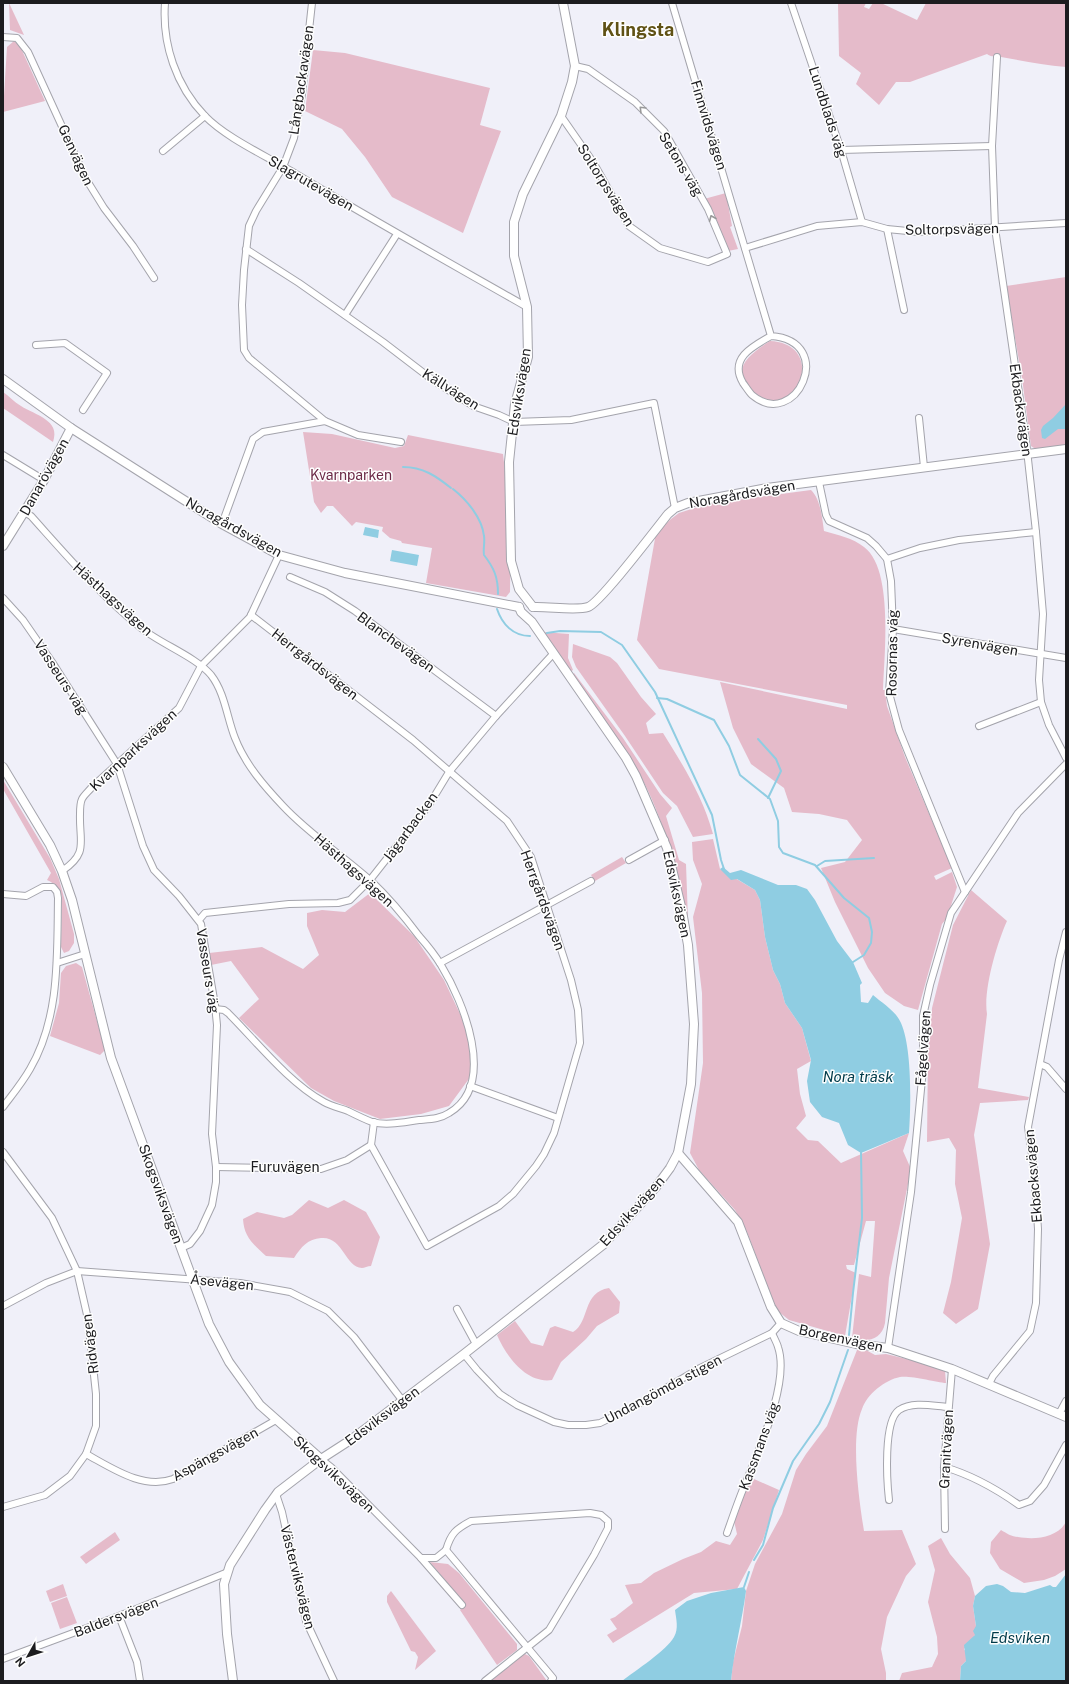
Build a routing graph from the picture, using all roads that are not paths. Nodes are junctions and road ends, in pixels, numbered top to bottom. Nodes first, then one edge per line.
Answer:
1 (165, 3) edge
2 (312, 3) edge
3 (563, 3) edge
4 (672, 3) edge
5 (791, 3) edge
6 (3, 37) edge
7 (996, 56) dead end
8 (575, 66) junction
9 (205, 116) junction
10 (561, 116) junction
11 (992, 146) junction
12 (841, 150) junction
13 (163, 151) dead end
14 (283, 166) junction
15 (862, 222) junction
16 (1066, 223) edge
17 (887, 228) junction
18 (994, 228) junction
19 (398, 234) junction
20 (745, 248) junction
21 (246, 249) junction
22 (727, 254) joint
23 (154, 278) dead end
24 (526, 307) junction
25 (904, 310) dead end
26 (345, 315) junction
27 (771, 336) junction
28 (36, 345) dead end
29 (3, 379) edge
30 (83, 410) dead end
31 (919, 418) dead end
32 (325, 421) junction
33 (514, 422) junction
34 (71, 428) junction
35 (401, 442) dead end
36 (1066, 449) edge
37 (1028, 454) junction
38 (3, 455) edge
39 (924, 467) junction
40 (44, 480) junction
41 (819, 482) junction
42 (675, 508) junction
43 (24, 512) junction
44 (222, 524) junction
45 (1036, 532) junction
46 (3, 546) edge
47 (279, 555) junction
48 (887, 560) junction
49 (290, 577) dead end
50 (3, 598) edge
51 (530, 604) junction
52 (519, 607) junction
53 (525, 614) junction
54 (252, 615) junction
55 (894, 629) junction
56 (553, 654) junction
57 (1041, 654) junction
58 (1066, 658) edge
59 (201, 666) junction
60 (1041, 702) junction
61 (496, 716) junction
62 (979, 726) dead end
63 (1066, 758) edge
64 (117, 764) junction
65 (1066, 764) edge
66 (3, 767) edge
67 (449, 772) junction
68 (665, 840) junction
69 (629, 860) dead end
70 (62, 871) junction
71 (370, 880) junction
72 (591, 881) dead end
73 (965, 892) junction
74 (3, 894) edge
75 (546, 905) junction
76 (199, 920) junction
77 (1066, 932) edge
78 (85, 954) junction
79 (57, 963) junction
80 (440, 963) junction
81 (215, 1009) junction
82 (1040, 1064) junction
83 (470, 1086) junction
84 (1066, 1088) edge
85 (3, 1107) edge
86 (558, 1118) junction
87 (374, 1122) junction
88 (371, 1146) junction
89 (3, 1152) edge
90 (678, 1153) junction
91 (216, 1166) junction
92 (181, 1248) junction
93 (77, 1271) junction
94 (191, 1278) junction
95 (3, 1306) edge
96 (457, 1309) dead end
97 (781, 1323) junction
98 (772, 1333) junction
99 (476, 1344) junction
100 (888, 1348) junction
101 (464, 1354) junction
102 (952, 1369) junction
103 (989, 1384) junction
104 (402, 1400) junction
105 (1066, 1401) edge
106 (948, 1407) junction
107 (1062, 1415) edge
108 (276, 1420) junction
109 (1066, 1445) edge
110 (86, 1454) junction
111 (321, 1459) junction
112 (944, 1467) junction
113 (276, 1494) junction
114 (889, 1500) dead end
115 (3, 1507) edge
116 (945, 1529) dead end
117 (727, 1533) dead end
118 (446, 1550) junction
119 (421, 1558) junction
120 (228, 1572) junction
121 (462, 1605) dead end
122 (119, 1616) junction
123 (526, 1647) junction
124 (3, 1659) edge
125 (140, 1681) edge
126 (233, 1681) edge
127 (334, 1681) edge
128 (485, 1681) edge
129 (551, 1681) edge

1 - 9 street, Slagrutevägen
2 - 14 street, Långbackavägen
3 - 8 street, Edsviksvägen
4 - 20 street, Finnvidsvägen
5 - 12 street, Lundblads väg
6 - 23 street, Genvägen
7 - 11 street, Ekbacksvägen
8 - 10 street, Edsviksvägen
22 -> 8 street, Setons väg
9 - 13 street
9 - 14 street, Slagrutevägen
10 - 22 street, Soltorpsvägen
10 - 24 street, Edsviksvägen
11 - 12 street
11 - 18 street, Ekbacksvägen
12 - 15 street, Lundblads väg
14 - 19 street, Slagrutevägen
14 - 21 street, Långbackavägen
15 - 17 street, Soltorpsvägen
15 - 20 street, Soltorpsvägen
16 - 18 street, Soltorpsvägen
17 - 18 street, Soltorpsvägen
17 - 25 street
18 - 37 street, Ekbacksvägen
19 - 24 street, Slagrutevägen
19 - 26 street
20 - 27 street, Finnvidsvägen
21 - 26 street, Källvägen
21 - 32 street, Långbackavägen
24 - 33 street, Edsviksvägen
26 - 33 street, Källvägen
27 - 27 street
28 - 30 street
29 - 34 street, Noragårdsvägen
31 - 39 street
32 - 35 street, Långbackavägen
32 - 44 street
33 - 42 street, Källvägen
33 - 51 street, Edsviksvägen
34 - 40 street, Danarövägen
34 - 44 street, Noragårdsvägen
36 - 37 street, Noragårdsvägen
37 - 39 street, Noragårdsvägen
37 - 45 street, Ekbacksvägen
38 - 40 street
39 - 41 street, Noragårdsvägen
40 - 43 street, Danarövägen
41 - 42 street, Noragårdsvägen
41 - 48 street, Rosornas väg
42 - 51 street, Noragårdsvägen
43 - 46 street, Danarövägen
43 - 59 street, Hästhagsvägen
44 - 47 street, Noragårdsvägen
45 - 48 street
45 - 57 street, Ekbacksvägen
47 - 52 street, Noragårdsvägen
47 - 54 street, Kvarnparksvägen
48 - 55 street, Rosornas väg
49 - 61 street, Blanchevägen
50 - 64 street, Vasseurs väg
51 - 52 street
51 - 53 street
52 - 53 street
53 - 56 street, Edsviksvägen
54 - 59 street, Kvarnparksvägen
54 - 67 street, Herrgårdsvägen
55 - 57 street, Syrenvägen
55 - 73 street, Rosornas väg
56 - 61 street, Jägarbacken
56 - 68 street, Edsviksvägen
57 - 58 street, Syrenvägen
57 - 60 street, Ekbacksvägen
59 - 64 street, Kvarnparksvägen
59 - 71 street, Hästhagsvägen
60 - 62 street
60 - 63 street, Ekbacksvägen
61 - 67 street, Jägarbacken
64 - 70 street, Kvarnparksvägen
64 - 76 street, Vasseurs väg
65 - 73 street, Fågelvägen
66 - 70 street, Skogsviksvägen
67 - 71 street, Jägarbacken
67 - 75 street, Herrgårdsvägen
68 - 69 street
68 - 90 street, Edsviksvägen
70 - 78 street, Skogsviksvägen
71 - 76 street, Jägarbacken
71 - 80 street, Hästhagsvägen
72 - 75 street
73 - 100 street, Fågelvägen
74 - 79 street
75 - 80 street
75 - 86 street, Herrgårdsvägen
76 - 81 street, Vasseurs väg
77 - 82 street, Ekbacksvägen
78 - 79 street
78 - 92 street, Skogsviksvägen
79 - 85 street
80 - 83 street, Hästhagsvägen
81 - 87 street, Hästhagsvägen
81 - 91 street, Vasseurs väg
82 - 84 street
82 - 103 street, Ekbacksvägen
83 - 86 street
83 - 87 street, Hästhagsvägen
86 - 88 street, Herrgårdsvägen
87 - 88 street
88 - 91 street, Furuvägen
89 - 93 street, Ridvägen
90 - 97 street, Borgenvägen
90 - 99 street, Edsviksvägen
91 - 92 street, Vasseurs väg
92 - 94 street, Skogsviksvägen
93 - 94 street, Åsevägen
93 - 95 street, Åsevägen
93 - 110 street, Ridvägen
94 - 104 street, Åsevägen
94 - 108 street, Skogsviksvägen
96 - 99 street
97 - 98 street, Undangömda stigen
97 - 100 street, Borgenvägen
98 - 101 street, Undangömda stigen
98 - 117 street, Kassmans väg
99 - 101 street, Edsviksvägen
100 - 102 street, Borgenvägen
101 - 104 street, Edsviksvägen
102 - 103 street, Borgenvägen
102 - 106 street, Granitvägen
103 - 107 street, Borgenvägen
104 - 111 street, Edsviksvägen
105 - 107 street
106 - 112 street, Granitvägen
106 - 114 street
108 - 110 street, Aspängsvägen
108 - 111 street, Skogsviksvägen
109 - 112 street
110 - 115 street, Ridvägen
111 - 113 street, Edsviksvägen
111 - 119 street, Skogsviksvägen
112 - 116 street, Granitvägen
113 - 120 street, Edsviksvägen
113 - 127 street, Västerviksvägen
118 - 119 street
118 - 123 street
118 - 123 street
119 - 121 street, Skogsviksvägen
120 - 122 street, Baldersvägen
120 - 126 street, Edsviksvägen
122 - 124 street, Baldersvägen
122 - 125 street
123 - 128 street
123 - 129 street

